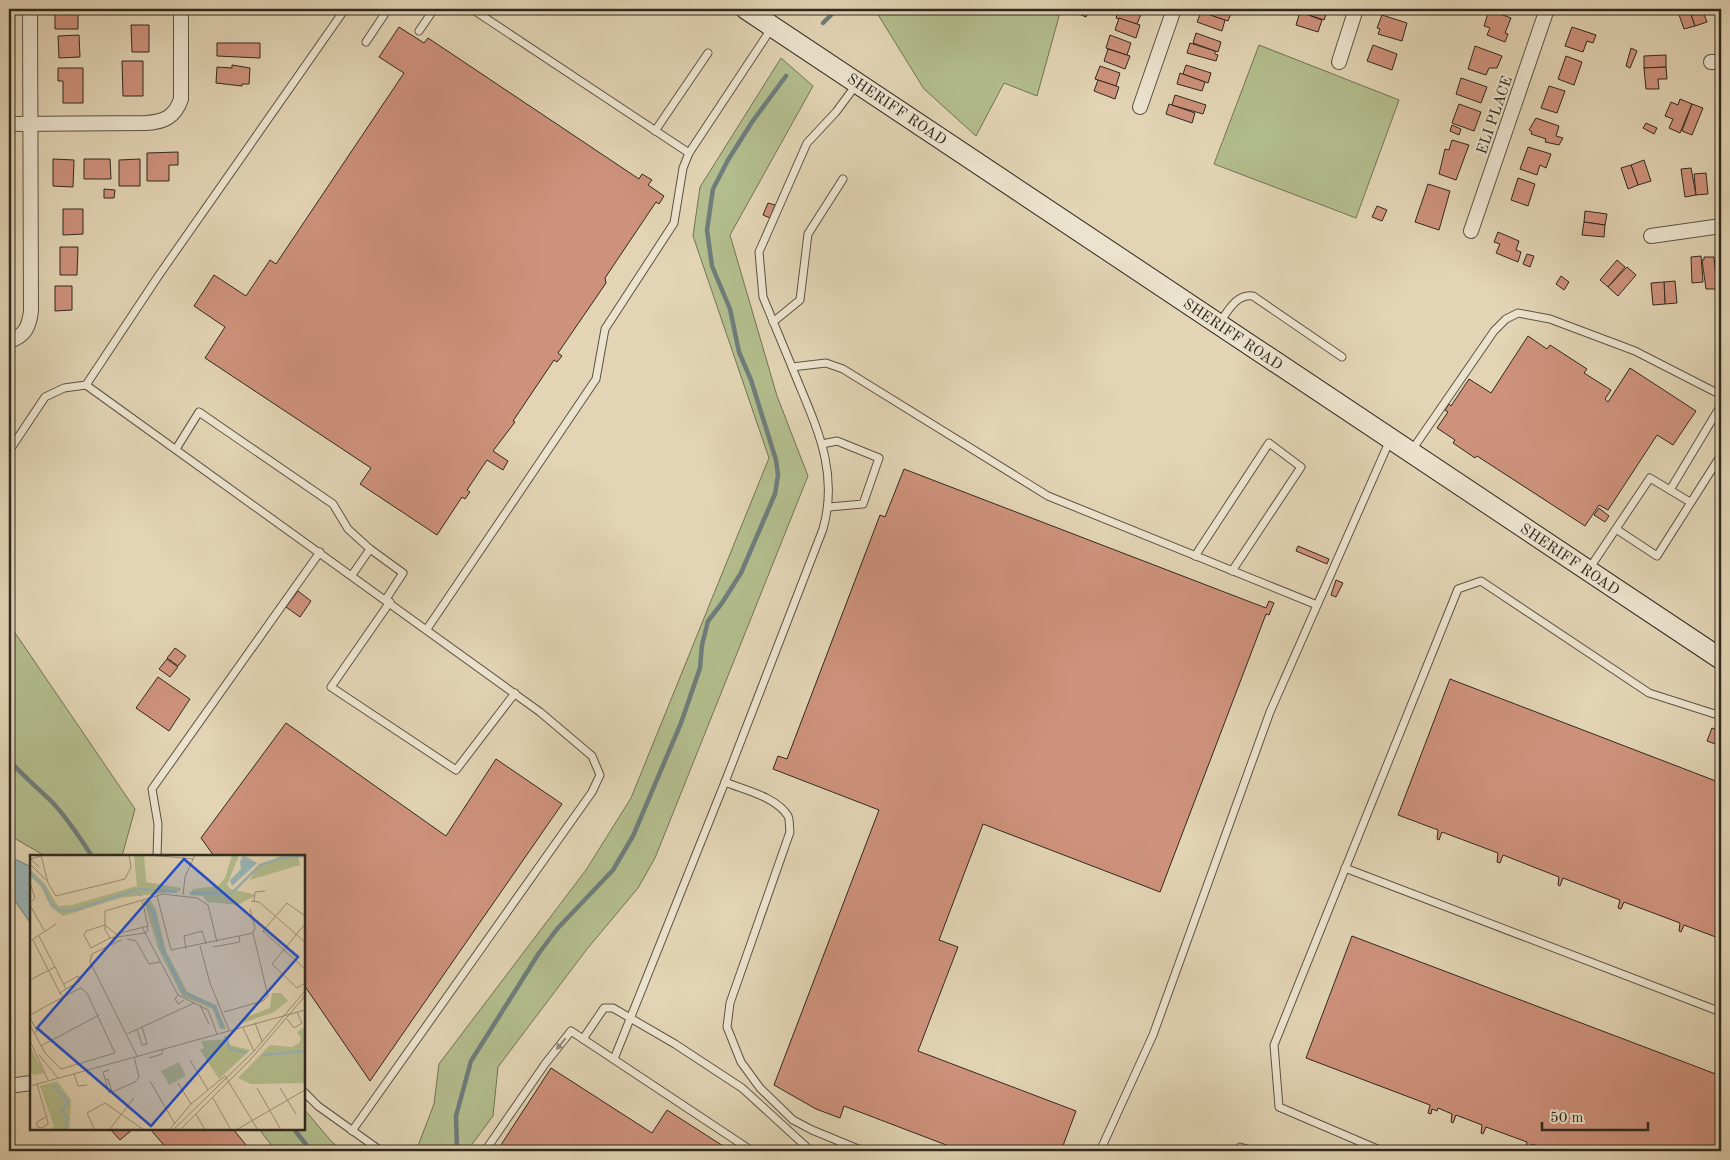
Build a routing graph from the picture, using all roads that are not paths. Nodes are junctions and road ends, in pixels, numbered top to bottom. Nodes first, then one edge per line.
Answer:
1 (30, 9) edge
2 (181, 9) edge
3 (345, 9) edge
4 (388, 9) edge
5 (434, 9) edge
6 (472, 9) edge
7 (746, 9) edge
8 (1174, 9) edge
9 (1356, 9) edge
10 (1547, 9) edge
11 (773, 27) junction
12 (419, 31) dead end
13 (366, 42) dead end
14 (708, 53) dead end
15 (1339, 62) dead end
16 (857, 83) junction
17 (1140, 107) dead end
18 (9, 124) edge
19 (30, 124) junction
20 (655, 131) junction
21 (689, 153) junction
22 (843, 179) dead end
23 (1721, 226) edge
24 (1471, 231) dead end
25 (1651, 236) dead end
26 (773, 322) junction
27 (1218, 324) junction
28 (9, 341) edge
29 (1342, 357) dead end
30 (792, 367) junction
31 (86, 385) junction
32 (1721, 395) edge
33 (1721, 405) edge
34 (1391, 439) junction
35 (822, 444) junction
36 (176, 449) junction
37 (9, 451) edge
38 (1411, 453) junction
39 (1721, 455) edge
40 (1670, 490) junction
41 (1690, 502) junction
42 (829, 507) junction
43 (1616, 529) junction
44 (370, 549) junction
45 (320, 552) junction
46 (1194, 556) junction
47 (1232, 571) junction
48 (1588, 571) junction
49 (352, 575) junction
50 (388, 600) junction
51 (1317, 606) junction
52 (427, 629) junction
53 (1721, 659) edge
54 (515, 693) junction
55 (1721, 716) edge
56 (725, 782) junction
57 (157, 855) edge
58 (1345, 868) junction
59 (1721, 1012) edge
60 (632, 1018) junction
61 (583, 1039) junction
62 (614, 1059) junction
63 (30, 1083) edge
64 (9, 1086) edge
65 (305, 1093) edge
66 (352, 1131) junction
67 (381, 1151) edge
68 (485, 1151) edge
69 (752, 1151) edge
70 (811, 1151) edge
71 (863, 1151) edge
72 (1100, 1151) edge
73 (1238, 1151) edge
74 (1253, 1151) edge
75 (1382, 1151) edge

1 - 19 street
2 - 19 street
3 - 31 lane
4 - 13 lane
5 - 12 lane
6 - 20 lane
7 - 11 main road, SHERIFF ROAD
8 - 17 street
9 - 15 street
10 - 24 street, ELI PLACE
11 - 16 main road, SHERIFF ROAD
11 - 21 lane
14 - 20 lane
16 - 26 lane
16 - 27 main road, SHERIFF ROAD
18 - 19 street
19 - 28 street
20 - 21 lane
21 - 52 lane
22 - 26 lane
23 - 25 street
26 - 30 lane
27 - 29 lane
27 - 34 main road, SHERIFF ROAD
30 - 35 lane
30 - 46 lane
31 - 36 lane
31 - 37 lane
32 - 38 lane
33 - 40 lane
34 - 38 main road, SHERIFF ROAD
34 - 51 lane
35 - 42 lane
35 - 42 lane
36 - 44 lane
36 - 45 lane
38 - 48 main road, SHERIFF ROAD
39 - 41 lane
40 - 41 lane
40 - 43 lane
41 - 43 lane
42 - 56 lane
43 - 48 lane
44 - 49 lane
44 - 50 lane
45 - 49 lane
45 - 57 lane
46 - 47 lane
46 - 47 lane
47 - 51 lane
48 - 53 main road, SHERIFF ROAD
49 - 50 lane
50 - 52 lane
50 - 54 lane
51 - 72 lane
52 - 54 lane
54 - 66 lane
55 - 58 lane
56 - 60 lane
56 - 71 lane
58 - 59 lane
58 - 75 lane
60 - 61 lane
60 - 62 lane
60 - 70 lane
61 - 62 lane
61 -> 68 lane
62 - 69 lane
63 - 64 street
65 - 66 lane
66 - 67 lane
73 - 74 lane

